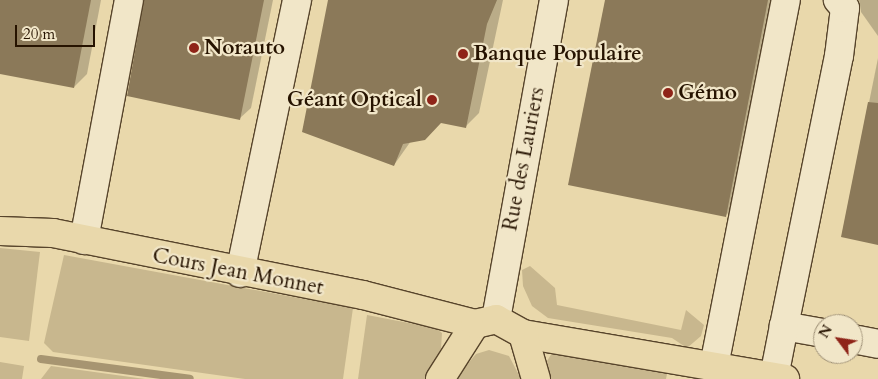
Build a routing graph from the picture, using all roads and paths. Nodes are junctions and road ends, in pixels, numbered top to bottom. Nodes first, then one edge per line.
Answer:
1 (129, 0) edge
2 (298, 0) edge
3 (554, 0) edge
4 (786, 0) edge
5 (838, 0) edge
6 (0, 231) edge
7 (84, 240) junction
8 (240, 273) junction
9 (485, 322) junction
10 (784, 326) junction
11 (813, 332) edge
12 (523, 334) junction
13 (863, 341) edge
14 (878, 344) edge
15 (714, 366) junction
16 (780, 378) edge
17 (440, 379) edge
18 (536, 379) edge

1 - 7 street
2 - 8 street
3 - 9 street, Rue des Lauriers
4 - 15 street
5 - 10 street
6 - 7 main road, Cours Jean Monnet
7 - 8 main road, Cours Jean Monnet
8 - 9 main road, Cours Jean Monnet
9 - 12 main road, Cours Jean Monnet
9 - 17 main road
10 - 11 street
10 - 16 street
12 - 15 main road
12 - 18 main road
13 - 14 street
15 - 16 main road

